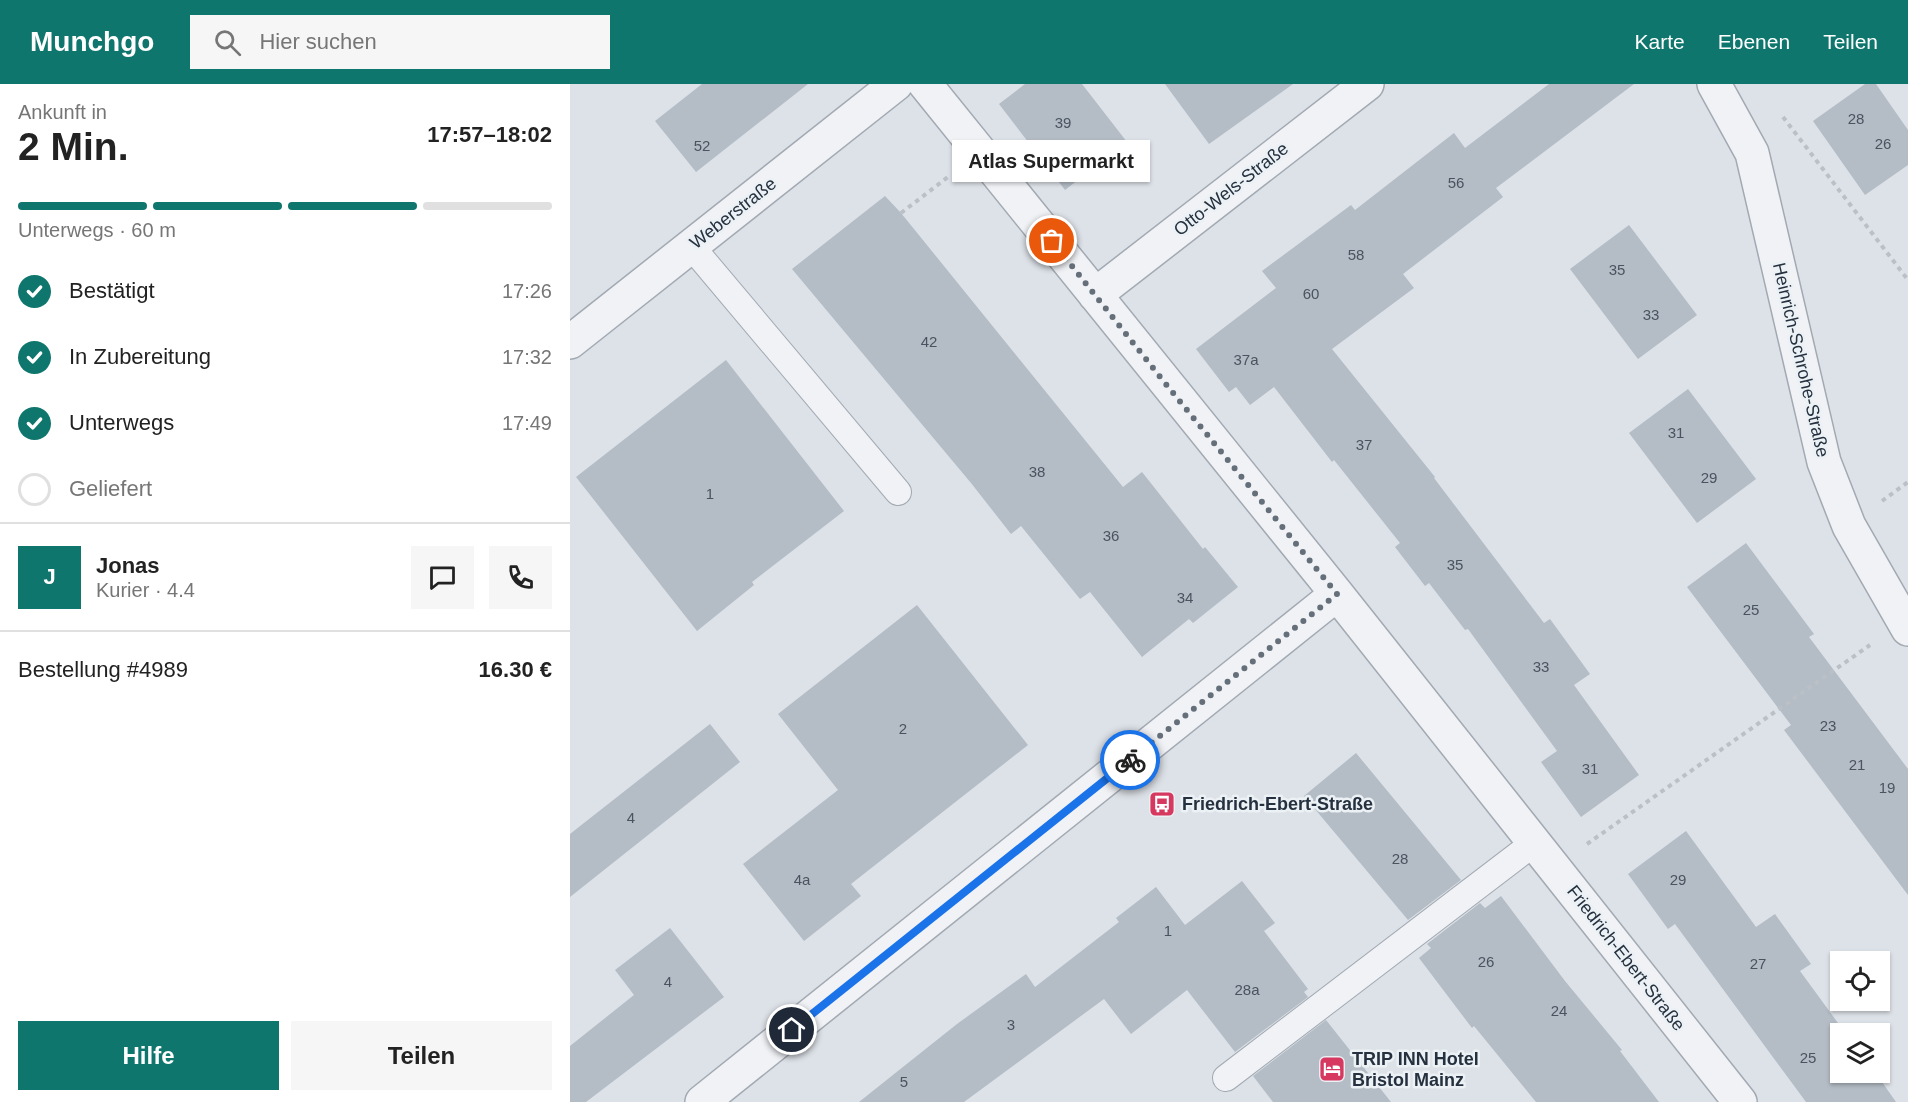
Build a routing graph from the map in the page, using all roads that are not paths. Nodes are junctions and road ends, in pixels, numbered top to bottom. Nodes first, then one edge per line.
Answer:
1 (896, 84) edge
2 (925, 84) edge
3 (1367, 84) edge
4 (1714, 84) edge
5 (691, 246) junction
6 (1095, 295) junction
7 (570, 342) edge
8 (898, 492) dead end
9 (1337, 594) junction
10 (1905, 625) edge
11 (1544, 855) junction
12 (1226, 1078) dead end
13 (702, 1102) edge
14 (1740, 1102) edge

1 - 5 street, Weberstraße
2 - 6 street, Friedrich-Ebert-Straße
3 - 6 street, Otto-Wels-Straße
4 - 10 street, Heinrich-Schrohe-Straße
5 - 7 street, Weberstraße
5 - 8 lane
6 - 9 street, Friedrich-Ebert-Straße
9 - 11 street, Friedrich-Ebert-Straße
9 - 13 street
11 - 12 lane
11 - 14 street, Friedrich-Ebert-Straße

